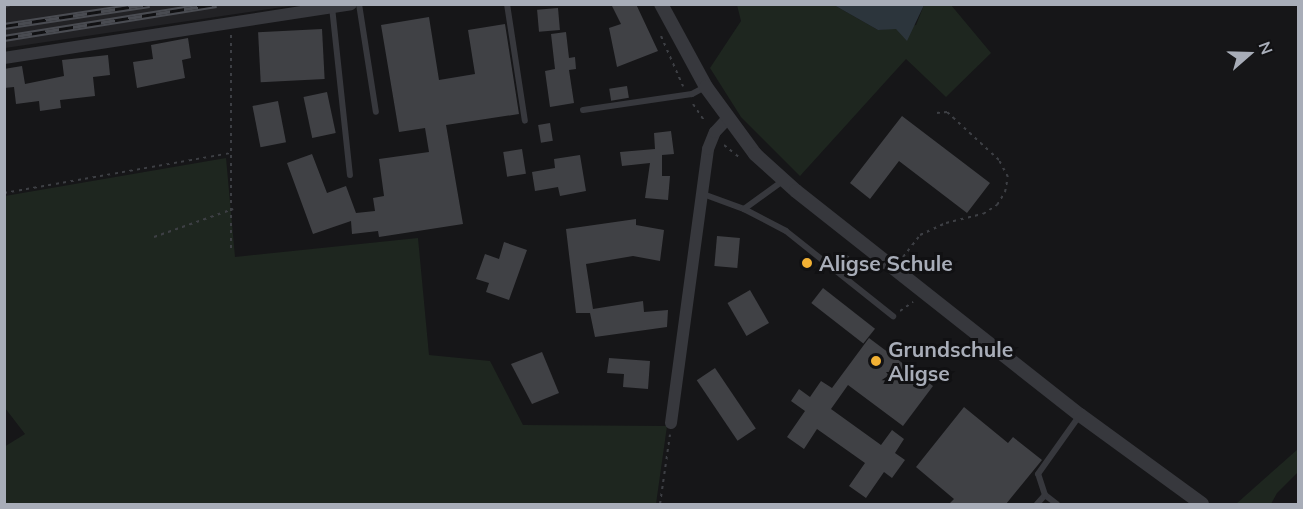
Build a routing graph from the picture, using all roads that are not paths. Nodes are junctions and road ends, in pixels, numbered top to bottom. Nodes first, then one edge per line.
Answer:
1 (351, 4) edge
2 (359, 4) edge
3 (507, 4) edge
4 (660, 4) edge
5 (332, 8) junction
6 (4, 58) edge
7 (706, 87) junction
8 (583, 111) dead end
9 (376, 112) dead end
10 (726, 119) junction
11 (525, 121) dead end
12 (350, 175) dead end
13 (784, 180) junction
14 (702, 193) junction
15 (744, 208) junction
16 (893, 316) road end
17 (1080, 415) junction
18 (671, 423) road end
19 (1045, 495) junction
20 (1037, 504) edge
21 (1057, 504) edge
22 (1202, 504) edge

1 - 5 street
2 - 9 lane
3 - 11 lane
4 - 7 street
5 - 6 street
5 - 12 lane
7 - 8 lane
7 - 10 street
10 - 13 street
10 - 14 street
13 - 15 lane
13 - 17 street
14 - 15 lane
14 - 18 street
15 - 16 lane
17 - 19 lane
17 - 22 street
19 - 20 lane
19 - 21 lane

